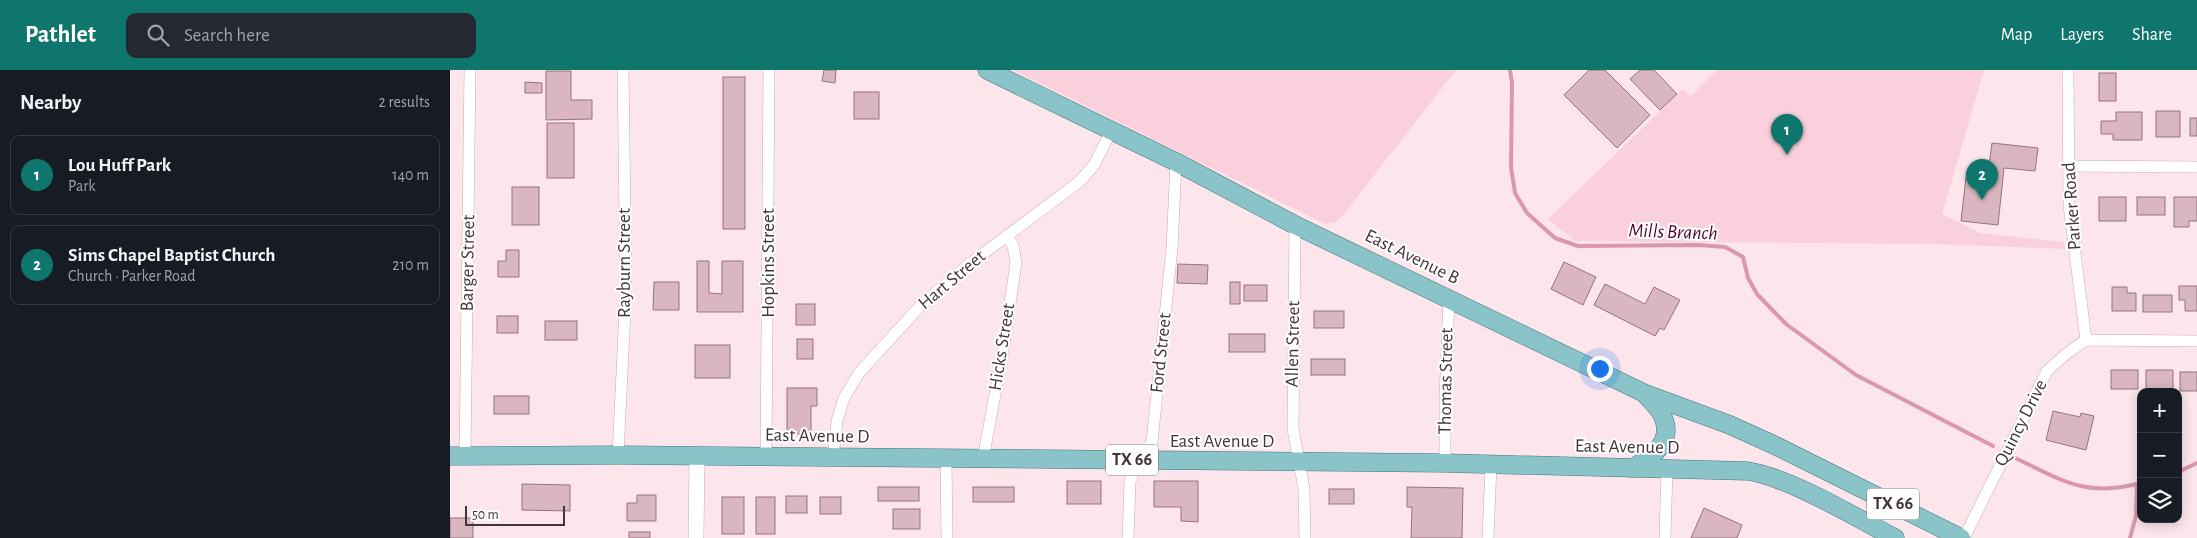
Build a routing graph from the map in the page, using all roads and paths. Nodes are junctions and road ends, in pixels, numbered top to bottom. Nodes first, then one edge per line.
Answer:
1 (470, 70) edge
2 (623, 70) edge
3 (769, 70) edge
4 (987, 70) edge
5 (2068, 70) edge
6 (1111, 131) junction
7 (1176, 162) junction
8 (2068, 166) junction
9 (2197, 167) edge
10 (1294, 225) junction
11 (1007, 235) junction
12 (1449, 298) junction
13 (2086, 340) junction
14 (2197, 341) edge
15 (1646, 394) junction
16 (618, 455) junction
17 (458, 456) edge
18 (697, 456) junction
19 (766, 457) junction
20 (833, 457) junction
21 (946, 458) junction
22 (983, 459) junction
23 (1139, 460) junction
24 (1300, 462) junction
25 (1445, 464) junction
26 (1491, 466) junction
27 (1633, 468) junction
28 (1667, 469) junction
29 (696, 538) edge
30 (947, 538) edge
31 (1128, 538) edge
32 (1305, 538) edge
33 (1488, 538) edge
34 (1665, 538) edge
35 (1895, 538) edge
36 (1962, 538) edge

1 - 17 street, Barger Street
2 - 16 street, Rayburn Street
3 - 19 street, Hopkins Street
4 - 6 main road, East Avenue B / TX 66
5 - 8 street, Parker Road
6 - 7 main road, East Avenue B / TX 66
6 - 11 street, Hart Street
7 - 10 main road, East Avenue B / TX 66
7 - 23 street, Ford Street
8 - 9 street
8 - 13 street, Parker Road
10 - 12 main road, East Avenue B / TX 66
10 - 24 street, Allen Street
11 - 20 street, Hart Street
11 - 22 street, Hicks Street
12 - 15 main road, East Avenue B / TX 66
12 - 25 street, Thomas Street
13 - 14 street
13 - 36 street, Quincy Drive
15 - 27 main road
15 - 36 main road, East Avenue B / TX 66
16 - 17 main road, East Avenue D / TX 66
16 - 18 main road, East Avenue D / TX 66
18 - 19 main road, East Avenue D / TX 66
18 - 29 street
19 - 20 main road, East Avenue D / TX 66
20 - 21 main road, East Avenue D / TX 66
21 - 22 main road, East Avenue D / TX 66
21 - 30 street
22 - 23 main road, East Avenue D / TX 66
23 - 24 main road, East Avenue D / TX 66
23 - 31 street, Ford Street
24 - 25 main road, East Avenue D / TX 66
24 - 32 street, Allen Street
25 - 26 main road, East Avenue D / TX 66
26 - 27 main road, East Avenue D / TX 66
26 - 33 street
27 - 28 main road, East Avenue D / TX 66
28 - 34 street
28 - 35 main road, East Avenue D / TX 66

